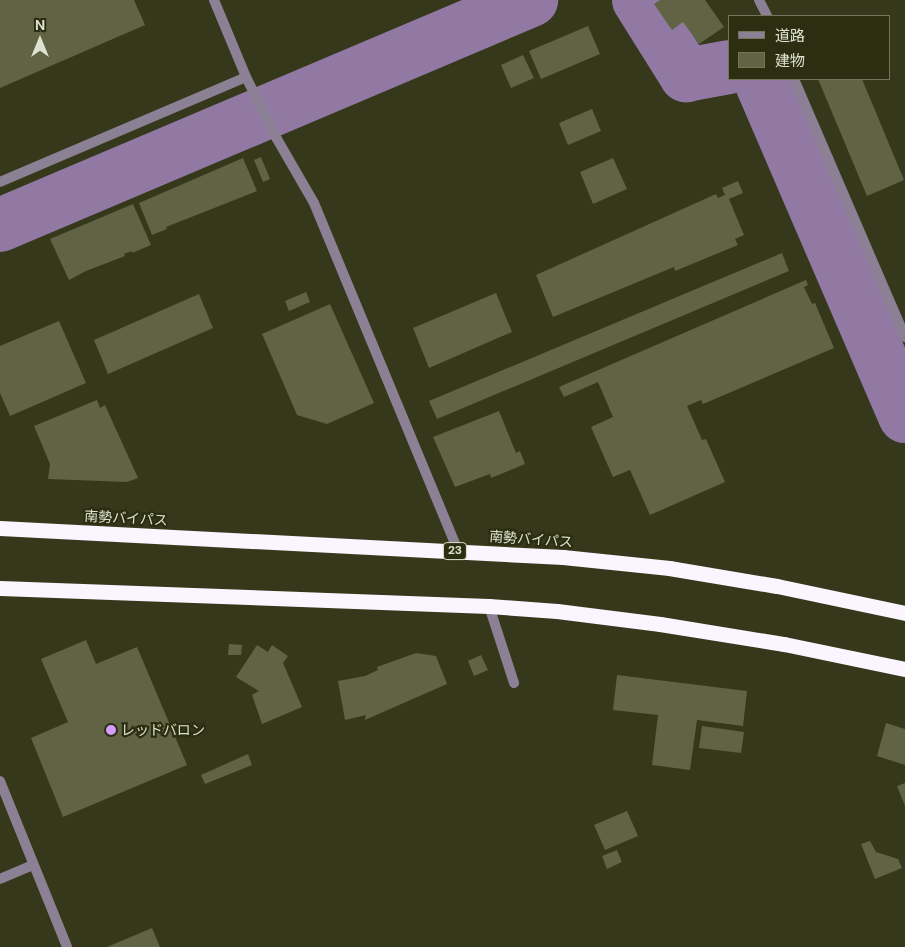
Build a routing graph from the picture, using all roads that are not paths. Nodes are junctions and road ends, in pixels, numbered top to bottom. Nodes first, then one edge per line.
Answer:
1 (214, 0) edge
2 (759, 0) edge
3 (766, 15) edge
4 (246, 76) junction
5 (794, 80) edge
6 (0, 182) edge
7 (905, 337) edge
8 (0, 528) edge
9 (458, 551) junction
10 (0, 588) edge
11 (489, 606) junction
12 (905, 614) edge
13 (905, 669) edge
14 (514, 683) dead end
15 (0, 781) edge
16 (33, 865) junction
17 (0, 879) edge
18 (67, 947) edge

1 - 4 street
2 - 3 street
4 - 6 street
4 - 9 street
5 - 7 street
8 - 9 highway, 南勢バイパス / 23
9 - 12 highway, 南勢バイパス / 23
10 - 11 highway
11 - 13 highway
11 - 14 street
15 - 16 street
16 - 17 street
16 - 18 street

